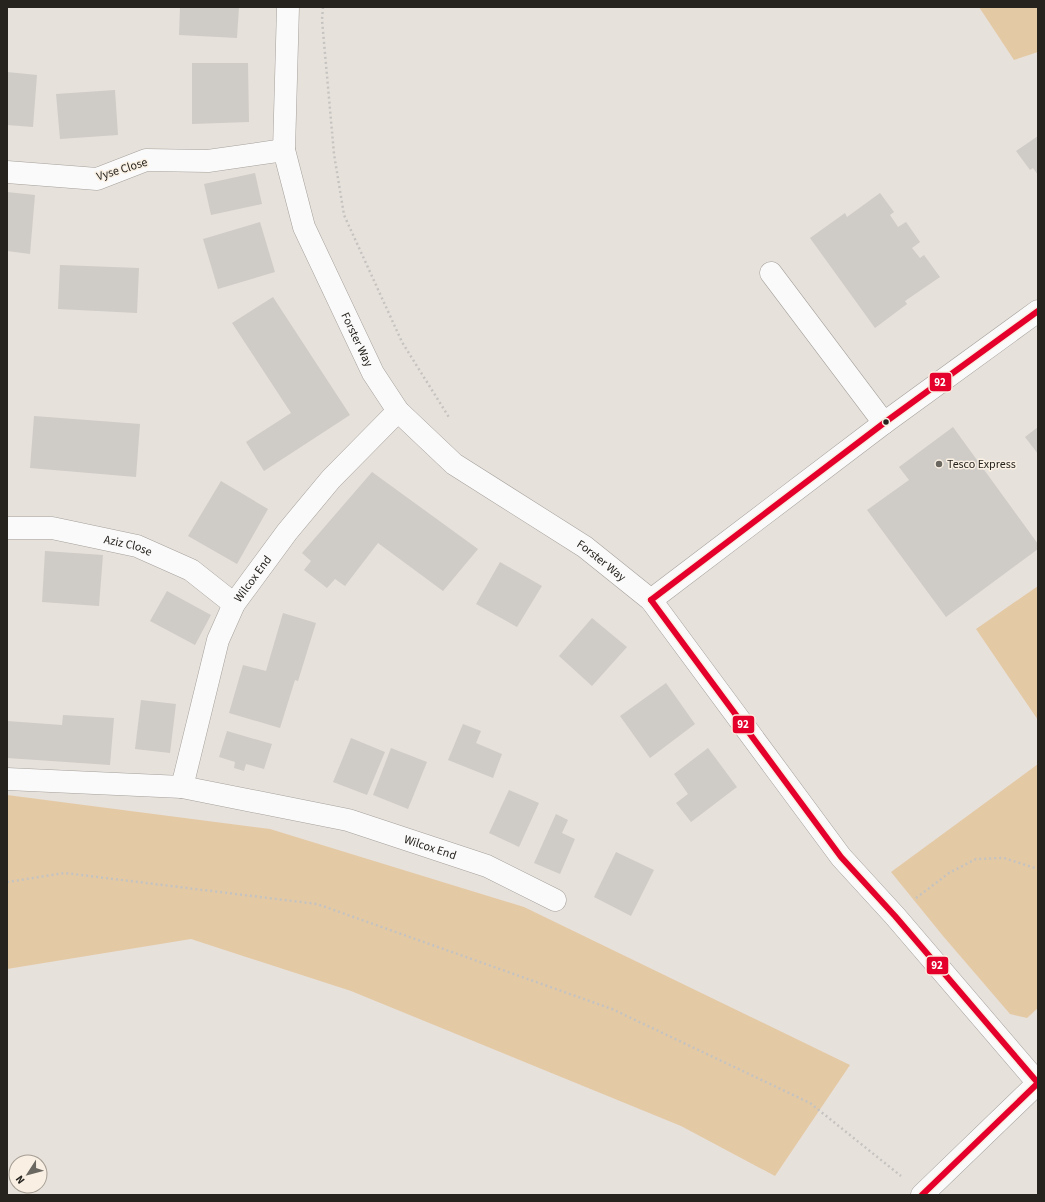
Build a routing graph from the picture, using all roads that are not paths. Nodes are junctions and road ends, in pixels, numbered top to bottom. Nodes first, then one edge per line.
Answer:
1 (288, 7) edge
2 (284, 150) junction
3 (7, 172) edge
4 (771, 273) dead end
5 (1038, 310) edge
6 (398, 411) junction
7 (884, 423) junction
8 (7, 528) edge
9 (652, 600) junction
10 (234, 604) junction
11 (7, 779) edge
12 (182, 787) junction
13 (555, 900) dead end
14 (1038, 1083) edge
15 (923, 1194) edge

1 - 2 street, Forster Way
2 - 3 street, Vyse Close
2 - 6 street, Forster Way
4 - 7 street
5 - 7 street
6 - 9 street, Forster Way
6 - 10 street, Wilcox End
7 - 9 street
8 - 10 street, Aziz Close
9 - 14 street, Forster Way
10 - 12 street, Wilcox End
11 - 12 street, Wilcox End
12 - 13 street, Wilcox End
14 - 15 street

